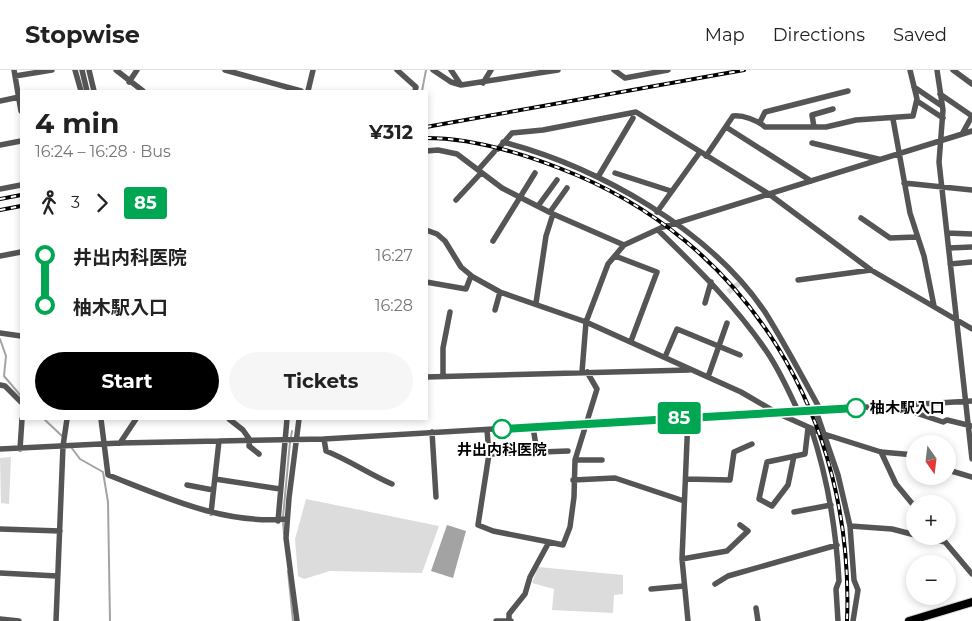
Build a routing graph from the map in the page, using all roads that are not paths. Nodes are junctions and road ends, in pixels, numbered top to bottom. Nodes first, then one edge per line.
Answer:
1 (52, 70) edge
2 (75, 70) edge
3 (82, 70) edge
4 (89, 70) edge
5 (116, 70) edge
6 (137, 70) edge
7 (225, 70) edge
8 (313, 70) edge
9 (397, 70) edge
10 (433, 70) edge
11 (451, 70) edge
12 (491, 70) edge
13 (558, 70) edge
14 (614, 70) edge
15 (668, 70) edge
16 (910, 70) edge
17 (937, 70) edge
18 (953, 70) edge
19 (15, 73) edge
20 (129, 82) junction
21 (483, 83) junction
22 (972, 84) edge
23 (461, 85) junction
24 (914, 87) junction
25 (81, 90) edge
26 (87, 90) edge
27 (94, 90) edge
28 (141, 90) edge
29 (297, 90) edge
30 (308, 90) edge
31 (415, 90) edge
32 (848, 91) dead end
33 (940, 94) junction
34 (19, 97) junction
35 (0, 101) edge
36 (917, 101) junction
37 (20, 104) edge
38 (942, 106) junction
39 (833, 109) dead end
40 (972, 116) edge
41 (634, 118) dead end
42 (943, 118) junction
43 (893, 119) junction
44 (760, 122) junction
45 (726, 126) junction
46 (814, 127) junction
47 (972, 131) edge
48 (962, 134) junction
49 (942, 140) junction
50 (20, 141) edge
51 (503, 142) junction
52 (812, 143) dead end
53 (0, 145) edge
54 (428, 151) edge
55 (700, 152) junction
56 (898, 154) junction
57 (706, 156) junction
58 (880, 160) junction
59 (479, 171) junction
60 (535, 173) dead end
61 (615, 173) dead end
62 (598, 177) junction
63 (556, 180) dead end
64 (811, 181) junction
65 (904, 183) junction
66 (20, 185) edge
67 (942, 186) junction
68 (567, 188) dead end
69 (0, 189) edge
70 (972, 190) edge
71 (671, 191) junction
72 (769, 194) junction
73 (520, 197) junction
74 (456, 200) dead end
75 (538, 206) junction
76 (657, 212) junction
77 (552, 213) junction
78 (861, 218) dead end
79 (674, 224) junction
80 (658, 230) junction
81 (428, 231) edge
82 (947, 233) junction
83 (972, 234) edge
84 (916, 236) junction
85 (493, 240) dead end
86 (624, 245) junction
87 (972, 246) edge
88 (949, 248) junction
89 (20, 252) edge
90 (0, 256) edge
91 (615, 256) junction
92 (972, 262) edge
93 (950, 264) junction
94 (871, 270) junction
95 (471, 276) junction
96 (798, 280) dead end
97 (428, 282) edge
98 (711, 282) junction
99 (500, 292) junction
100 (704, 303) dead end
101 (536, 304) junction
102 (934, 306) junction
103 (495, 310) dead end
104 (450, 312) dead end
105 (956, 319) junction
106 (586, 322) junction
107 (727, 323) dead end
108 (972, 329) edge
109 (0, 333) edge
110 (20, 336) edge
111 (630, 342) junction
112 (718, 346) junction
113 (740, 355) dead end
114 (665, 357) junction
115 (691, 370) junction
116 (584, 372) junction
117 (443, 376) junction
118 (428, 377) edge
119 (708, 377) junction
120 (0, 386) edge
121 (20, 401) edge
122 (969, 401) edge
123 (909, 405) junction
124 (818, 411) junction
125 (799, 412) junction
126 (777, 413) junction
127 (688, 417) junction
128 (22, 420) edge
129 (67, 420) edge
130 (101, 420) edge
131 (135, 420) edge
132 (230, 420) edge
133 (287, 420) edge
134 (299, 420) edge
135 (588, 424) junction
136 (970, 426) edge
137 (533, 427) junction
138 (809, 428) junction
139 (487, 430) junction
140 (432, 432) junction
141 (824, 434) junction
142 (285, 439) junction
143 (297, 439) junction
144 (324, 439) junction
145 (250, 440) junction
146 (219, 441) junction
147 (120, 443) junction
148 (105, 444) junction
149 (752, 444) dead end
150 (63, 446) junction
151 (20, 449) junction
152 (0, 450) edge
153 (568, 451) dead end
154 (537, 452) junction
155 (881, 452) junction
156 (972, 452) edge
157 (259, 454) dead end
158 (489, 454) junction
159 (906, 454) edge
160 (794, 456) junction
161 (972, 459) edge
162 (575, 460) junction
163 (602, 460) dead end
164 (956, 472) edge
165 (972, 477) edge
166 (215, 479) junction
167 (686, 479) junction
168 (573, 480) junction
169 (392, 484) dead end
170 (187, 486) dead end
171 (280, 489) junction
172 (213, 490) junction
173 (906, 496) edge
174 (436, 498) dead end
175 (684, 501) junction
176 (831, 505) junction
177 (794, 512) dead end
178 (211, 513) junction
179 (282, 520) junction
180 (740, 525) dead end
181 (850, 526) junction
182 (0, 529) edge
183 (60, 531) junction
184 (906, 533) edge
185 (549, 542) junction
186 (837, 545) junction
187 (948, 545) edge
188 (682, 559) junction
189 (0, 573) edge
190 (972, 574) edge
191 (56, 576) junction
192 (715, 584) dead end
193 (684, 586) junction
194 (651, 589) dead end
195 (972, 602) edge
196 (756, 608) dead end
197 (0, 619) edge
198 (19, 621) edge
199 (56, 621) edge
200 (297, 621) edge
201 (496, 621) edge
202 (510, 621) edge
203 (688, 621) edge
204 (758, 621) edge
205 (838, 621) edge
206 (854, 621) edge
207 (909, 621) edge

1 - 19 street
2 - 25 street
3 - 26 street
4 - 27 street
5 - 20 street
6 - 20 street
7 - 29 street
8 - 30 street
9 - 31 street
10 - 23 street
11 - 23 street
12 - 21 street
13 - 21 street
14 - 15 street
16 - 24 street
17 - 33 street
18 - 22 street
19 - 34 street
20 - 28 street
21 - 23 street
24 - 36 street
24 - 38 street
32 - 44 street
33 - 38 street
33 - 40 street
34 - 35 street
34 - 37 street
36 - 42 street
36 - 43 street
38 - 42 street
39 - 46 street
40 - 48 street
41 - 62 street
42 - 49 street
43 - 46 street
43 - 56 street
44 - 45 street
44 - 46 street
45 - 57 street
45 - 64 street
47 - 48 street
48 - 49 street
49 - 56 street
49 - 67 street
50 - 53 street
51 - 55 street
51 - 59 street
51 - 62 street
52 - 58 street
54 - 59 street
55 - 57 street
55 - 71 street
56 - 58 street
56 - 65 street
57 - 72 street
58 - 64 street
59 - 73 street
59 - 74 street
60 - 73 street
61 - 71 street
62 - 76 street
63 - 75 street
64 - 72 street
65 - 67 street
65 - 84 street
66 - 69 street
67 - 70 street
67 - 82 street
68 - 77 street
71 - 76 street
72 - 79 street
72 - 94 street
73 - 75 street
73 - 85 street
75 - 77 street
76 - 79 street
77 - 86 street
77 - 101 street
78 - 84 street
79 - 80 street
79 - 124 street
80 - 86 street
80 - 98 street
81 - 95 street
82 - 83 street
82 - 88 street
84 - 102 street
86 - 91 street
87 - 88 street
88 - 93 street
89 - 90 street
91 - 106 street
91 - 111 street
92 - 93 street
93 - 105 street
94 - 96 street
94 - 102 street
95 - 97 street
95 - 99 street
98 - 100 street
98 - 125 street
99 - 101 street
99 - 103 street
101 - 106 street
102 - 105 street
104 - 117 street
105 - 108 street
105 - 122 street
106 - 111 street
106 - 116 street
107 - 112 street
109 - 110 street
111 - 114 street
112 - 113 street
112 - 114 street
112 - 119 street
114 - 115 street
115 - 116 street
115 - 119 street
116 - 117 street
116 - 135 street
117 - 118 street
119 - 126 street
120 - 121 street
122 - 123 street
122 - 136 street
123 - 124 street
123 - 136 street
124 - 125 street
124 - 141 street
125 - 126 street
126 - 127 street
126 - 138 street
127 - 135 street
127 - 167 street
128 - 151 street
129 - 150 street
130 - 148 street
131 - 147 street
132 - 145 street
133 - 142 street
134 - 143 street
135 - 137 street
135 - 162 street
136 - 156 street
137 - 139 street
137 - 154 street
138 - 141 street
138 - 160 street
138 - 176 street
139 - 140 street
139 - 158 street
140 - 144 street
140 - 174 street
141 - 155 street
141 - 181 street
142 - 143 street
142 - 145 street
142 - 171 street
143 - 144 street
143 - 179 street
144 - 169 street
145 - 146 street
145 - 157 street
146 - 147 street
146 - 166 street
147 - 148 street
148 - 150 street
148 - 178 street
149 - 167 street
150 - 151 street
150 - 183 street
151 - 152 street
153 - 154 street
154 - 158 street
155 - 159 street
155 - 173 street
156 - 161 street
158 - 185 street
160 - 160 street
162 - 163 street
162 - 168 street
164 - 165 street
166 - 171 street
166 - 172 street
167 - 175 street
168 - 175 street
168 - 185 street
170 - 172 street
171 - 179 street
172 - 178 street
175 - 188 street
176 - 177 street
176 - 186 street
178 - 179 street
179 - 200 street
180 - 188 street
181 - 184 street
181 - 206 street
182 - 183 street
183 - 191 street
185 - 202 street
186 - 192 street
186 - 205 street
187 - 190 street
188 - 193 street
189 - 191 street
191 - 199 street
193 - 194 street
193 - 203 street
195 - 207 main road
196 - 204 street
197 - 198 street
201 - 202 street

